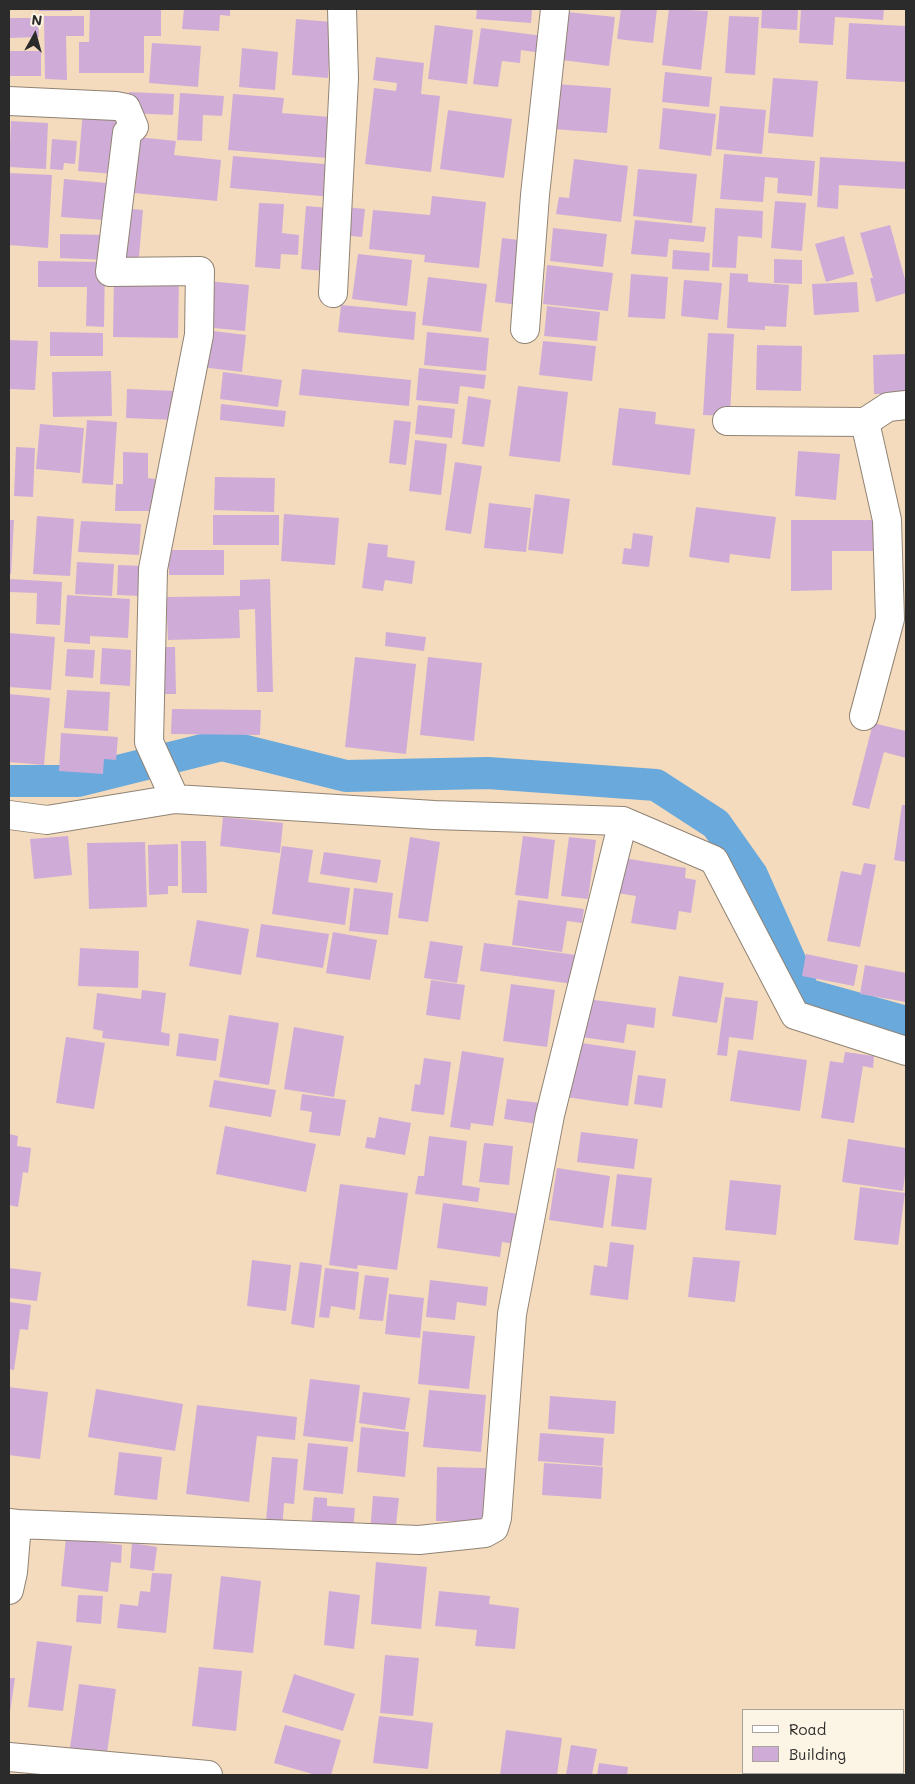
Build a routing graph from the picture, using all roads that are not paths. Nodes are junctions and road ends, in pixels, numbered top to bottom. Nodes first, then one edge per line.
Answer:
1 (342, 9) edge
2 (555, 9) edge
3 (9, 102) edge
4 (333, 293) dead end
5 (525, 329) dead end
6 (906, 405) edge
7 (727, 421) dead end
8 (865, 422) junction
9 (864, 716) dead end
10 (174, 799) junction
11 (9, 815) edge
12 (623, 821) junction
13 (906, 1051) edge
14 (13, 1523) edge
15 (9, 1590) edge
16 (9, 1757) edge
17 (208, 1775) edge

1 - 4 street
2 - 5 street
3 - 10 street
6 - 8 street
7 - 8 street
8 - 9 street
10 - 11 street
10 - 12 street
12 - 13 street
12 - 14 street
14 - 15 street
16 - 17 street

